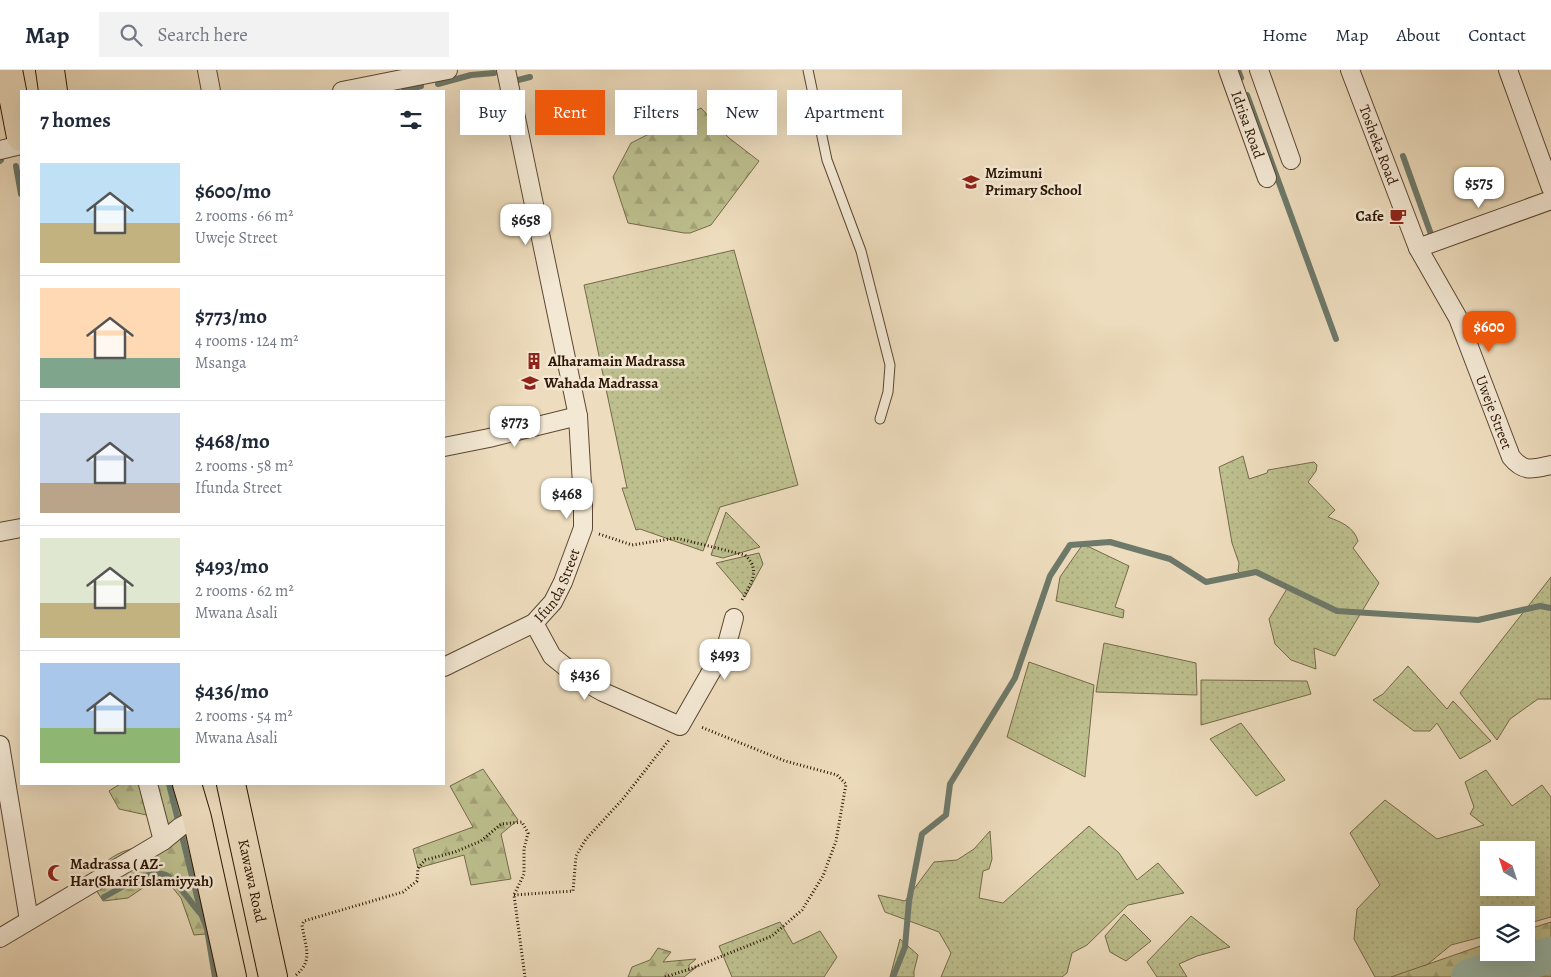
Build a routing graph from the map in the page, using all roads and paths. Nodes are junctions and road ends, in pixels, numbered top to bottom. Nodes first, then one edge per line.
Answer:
1 (8, 70) edge
2 (50, 70) edge
3 (207, 70) edge
4 (448, 70) edge
5 (506, 70) edge
6 (808, 70) edge
7 (1350, 70) edge
8 (1508, 70) edge
9 (1260, 74) edge
10 (1231, 78) edge
11 (53, 90) edge
12 (211, 90) edge
13 (347, 90) edge
14 (20, 131) edge
15 (20, 145) edge
16 (0, 150) edge
17 (1291, 160) dead end
18 (1267, 178) dead end
19 (1551, 188) edge
20 (1551, 200) edge
21 (1418, 248) junction
22 (578, 416) junction
23 (880, 419) dead end
24 (445, 447) edge
25 (1551, 465) edge
26 (20, 528) edge
27 (583, 528) junction
28 (0, 532) edge
29 (734, 618) joint
30 (534, 623) junction
31 (445, 667) edge
32 (682, 723) junction
33 (0, 745) edge
34 (148, 785) edge
35 (187, 785) edge
36 (231, 785) edge
37 (197, 818) junction
38 (163, 841) junction
39 (514, 895) junction
40 (29, 920) junction
41 (0, 938) edge
42 (232, 977) edge
43 (273, 977) edge
44 (294, 977) edge
45 (526, 977) edge
46 (666, 977) edge

1 - 14 main road
2 - 11 main road
3 - 12 street
4 - 13 street
5 - 22 street, Ifunda Street
6 - 23 lane
7 - 21 street, Tosheka Road
8 - 19 street
9 - 10 street
9 - 17 street
10 - 18 street, Idrisa Road
15 - 16 street
20 - 21 street
21 - 25 street, Uweje Street
22 - 24 street
22 - 27 street, Ifunda Street
26 - 28 street
27 - 29 path
27 - 30 street, Ifunda Street
29 - 32 street
30 - 31 street, Ifunda Street
30 - 32 street
32 - 39 path
32 - 46 path
33 - 40 street
34 - 38 street
35 - 37 main road
36 - 43 main road, Kawawa Road
37 - 38 street
37 - 42 main road
38 - 40 street
39 - 44 path
39 - 45 path
40 - 41 street

